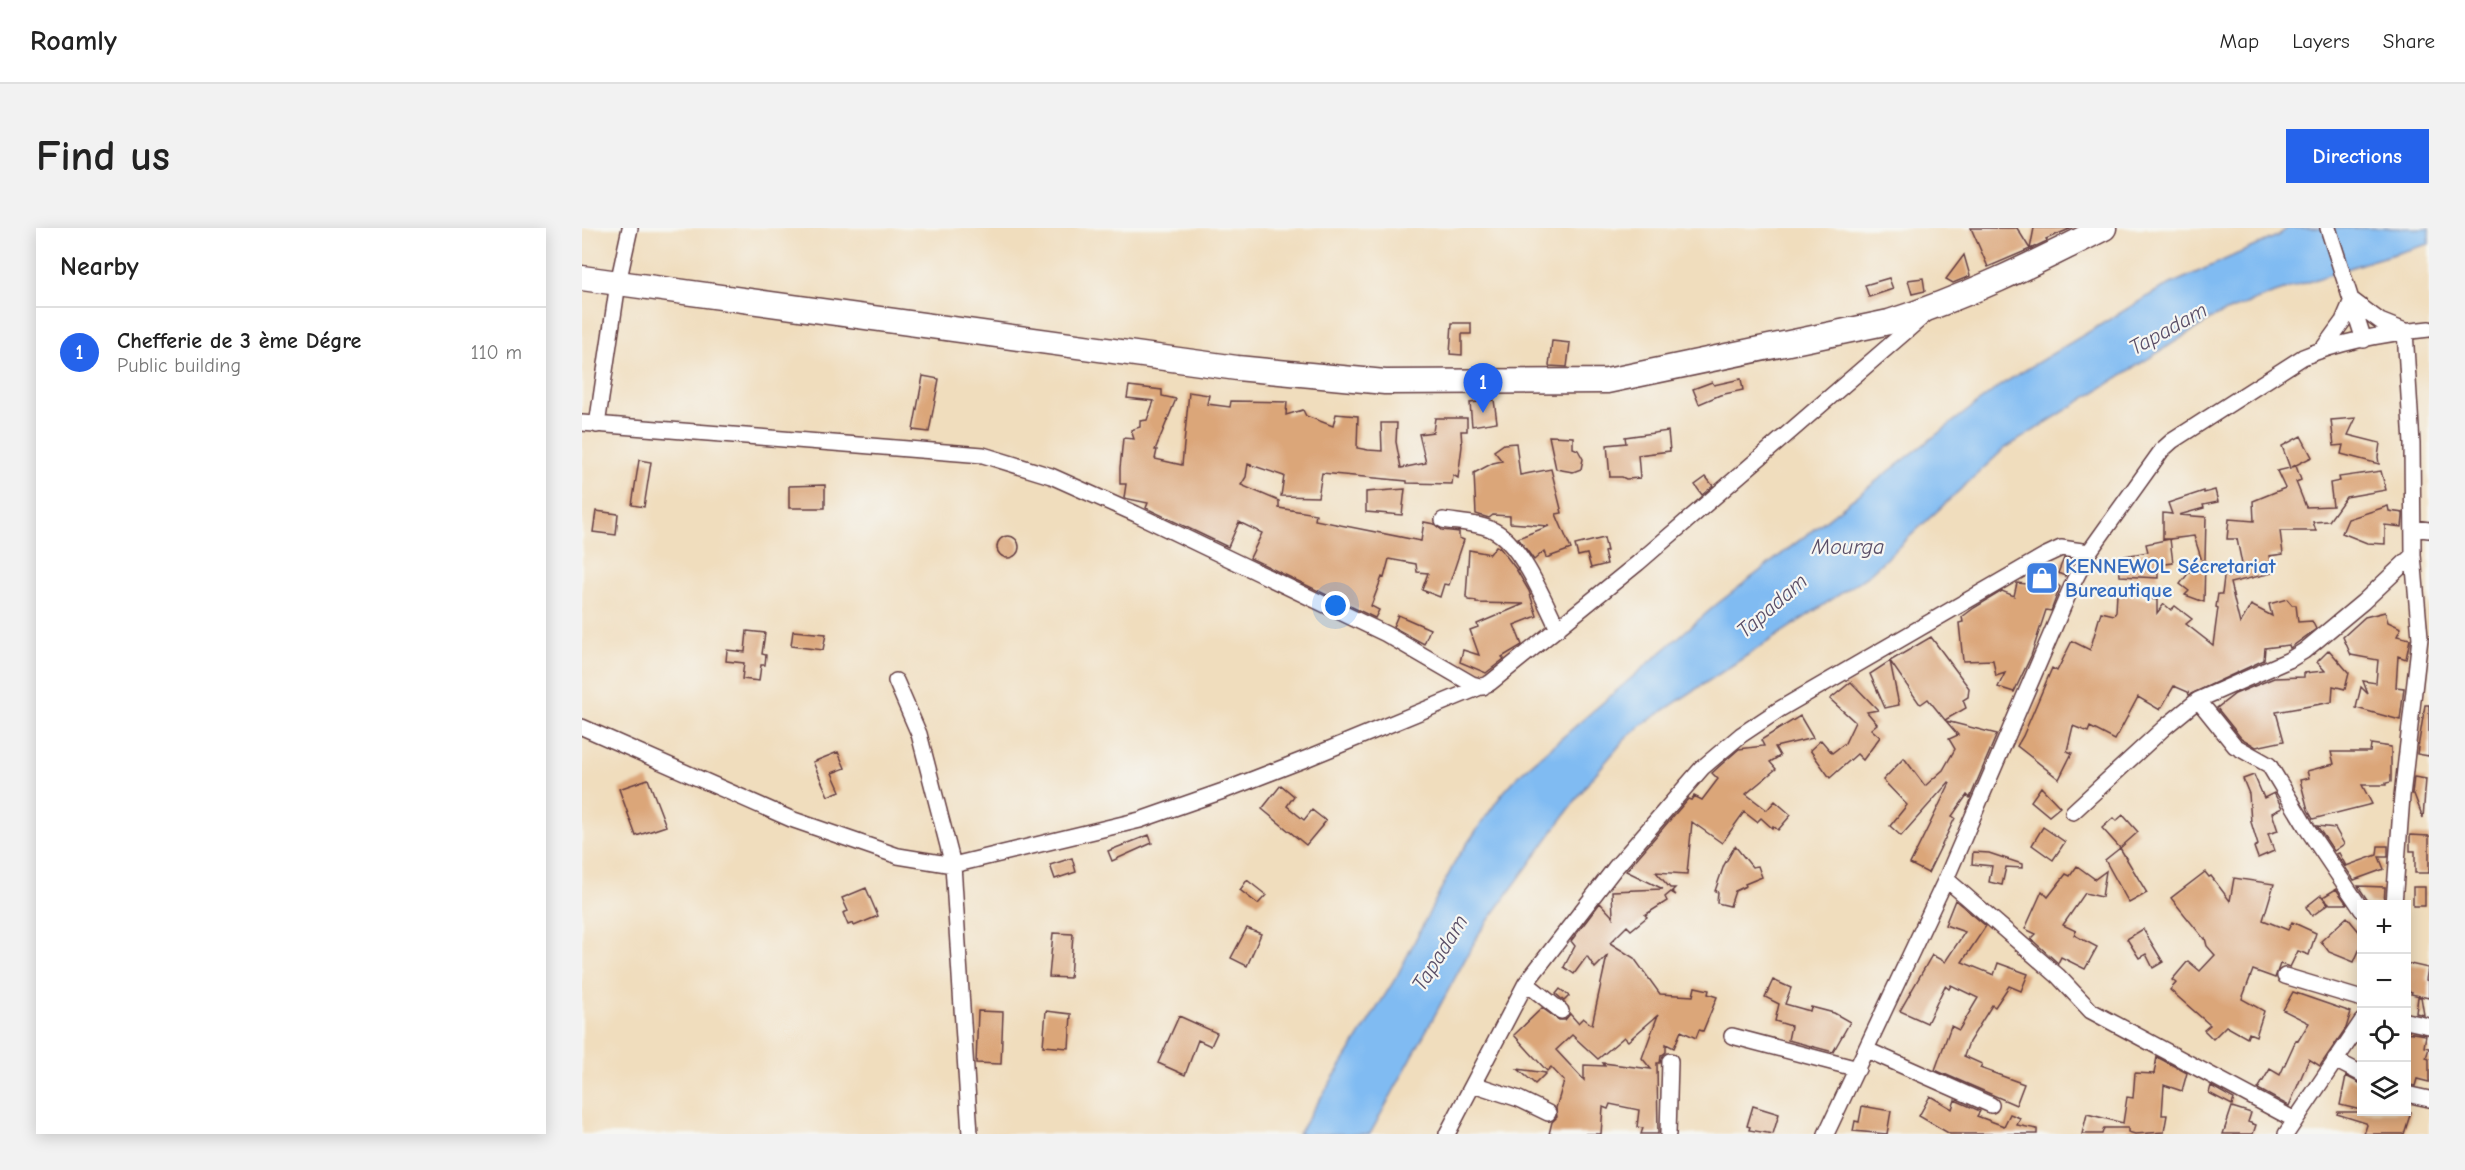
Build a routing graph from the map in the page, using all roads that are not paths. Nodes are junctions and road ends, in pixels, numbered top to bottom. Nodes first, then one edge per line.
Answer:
1 (630, 228) edge
2 (2104, 228) edge
3 (2328, 228) edge
4 (582, 278) edge
5 (618, 283) junction
6 (2351, 294) junction
7 (1933, 308) junction
8 (2429, 330) edge
9 (2405, 331) junction
10 (2364, 340) junction
11 (2322, 350) junction
12 (589, 424) edge
13 (1443, 520) dead end
14 (2413, 528) junction
15 (2429, 530) edge
16 (2089, 552) junction
17 (2413, 555) junction
18 (1558, 628) junction
19 (2424, 639) edge
20 (896, 681) dead end
21 (1483, 687) junction
22 (2198, 700) junction
23 (582, 727) edge
24 (2073, 812) dead end
25 (953, 865) junction
26 (1946, 879) junction
27 (2394, 900) edge
28 (2357, 904) edge
29 (2285, 976) dead end
30 (1526, 983) junction
31 (2357, 998) edge
32 (1561, 1011) dead end
33 (2411, 1022) edge
34 (2429, 1026) edge
35 (2357, 1027) edge
36 (1732, 1036) dead end
37 (1868, 1050) junction
38 (2335, 1060) junction
39 (1670, 1061) dead end
40 (1858, 1069) junction
41 (2357, 1072) edge
42 (1473, 1084) junction
43 (2411, 1095) edge
44 (2429, 1099) edge
45 (1991, 1106) dead end
46 (1548, 1113) dead end
47 (2295, 1120) junction
48 (970, 1134) edge
49 (1448, 1134) edge
50 (1668, 1134) edge
51 (1826, 1134) edge
52 (2286, 1134) edge

1 - 5 street
2 - 7 main road
3 - 6 street
4 - 5 main road
5 - 7 main road
5 - 12 street
6 - 9 street
6 - 10 street
6 - 11 street
7 - 18 street
8 - 9 street
9 - 10 street
9 - 14 street
10 - 11 street
11 - 16 street
12 - 21 street
13 - 18 street
14 - 15 street
14 - 17 street
16 - 26 street
16 - 30 street
17 - 19 street
17 - 22 street
18 - 21 street
19 - 27 street
20 - 25 street
21 - 25 street
22 - 24 street
22 - 28 street
23 - 25 street
25 - 48 street
26 - 37 street
26 - 47 street
29 - 31 street
30 - 32 street
30 - 42 street
33 - 34 street
35 - 38 street
36 - 40 street
37 - 40 street
37 - 45 street
38 - 41 street
38 - 47 street
39 - 50 street
40 - 51 street
42 - 46 street
42 - 49 street
43 - 44 street
47 - 52 street

